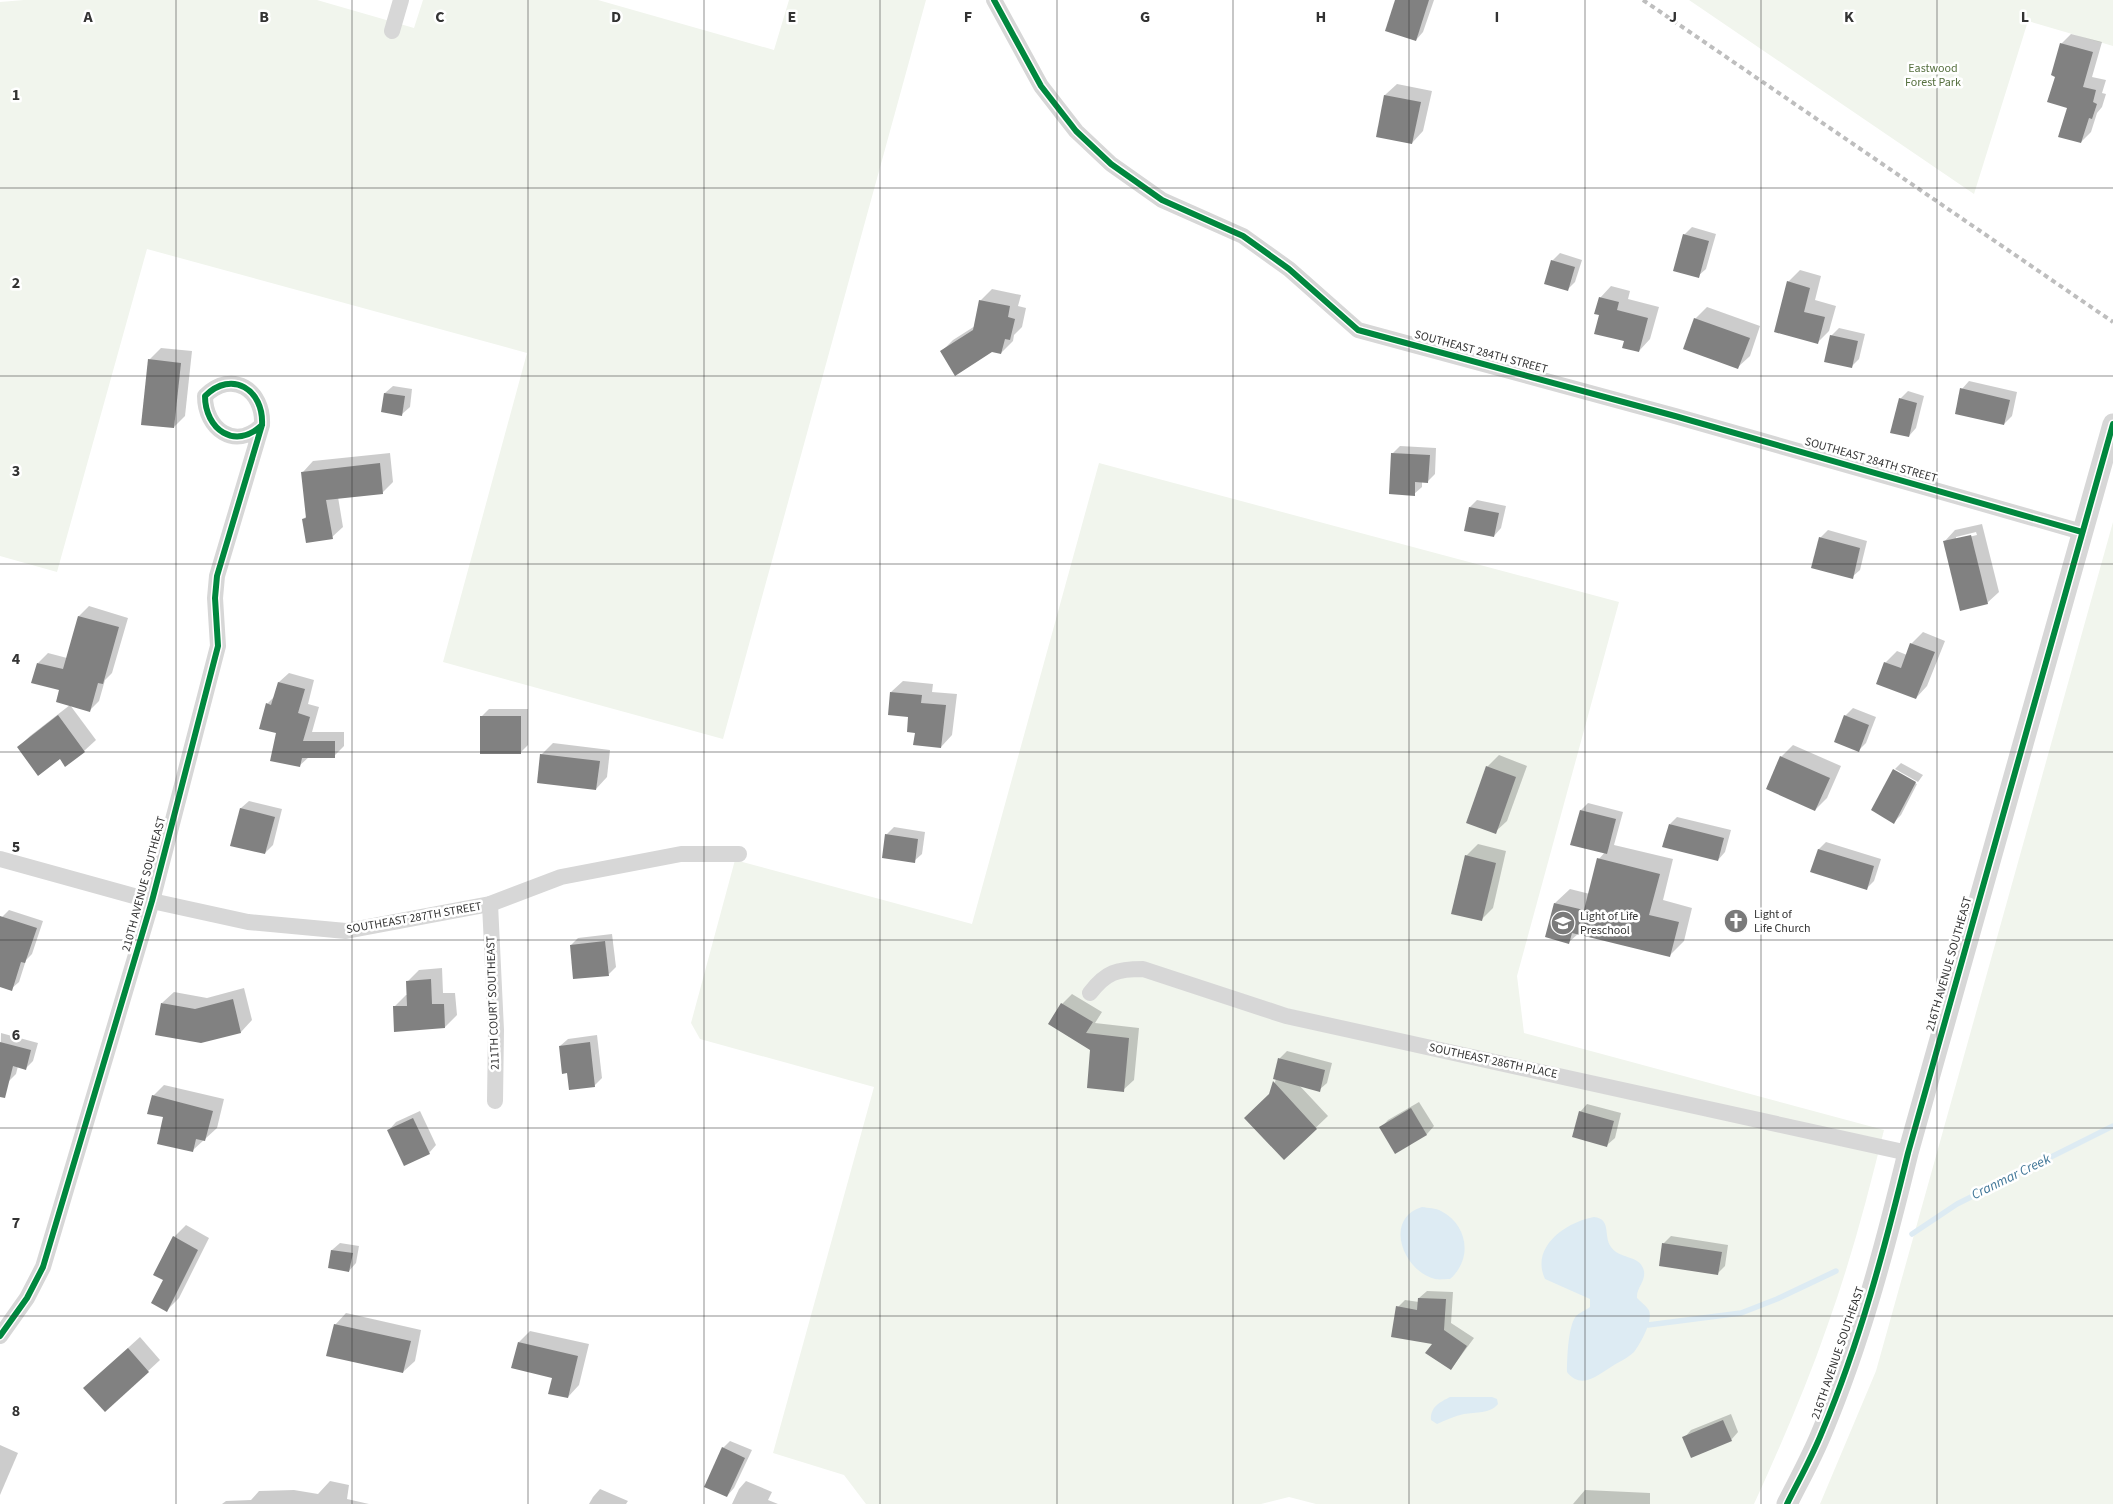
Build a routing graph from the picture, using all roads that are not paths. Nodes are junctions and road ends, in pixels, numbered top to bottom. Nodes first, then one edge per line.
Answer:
1 (400, 0) edge
2 (994, 0) edge
3 (392, 31) dead end
4 (2113, 424) edge
5 (262, 425) dead end
6 (2082, 532) junction
7 (738, 854) dead end
8 (0, 859) edge
9 (152, 900) junction
10 (490, 904) junction
11 (1090, 993) dead end
12 (495, 1101) dead end
13 (1908, 1153) junction
14 (0, 1336) edge
15 (1787, 1504) edge

1 - 3 street
2 - 6 street, SOUTHEAST 284TH STREET
4 - 6 street, 216TH AVENUE SOUTHEAST
5 - 9 street, 210TH AVENUE SOUTHEAST
6 - 13 street, 216TH AVENUE SOUTHEAST
7 - 10 street, SOUTHEAST 287TH STREET
8 - 9 street, SOUTHEAST 287TH STREET
9 - 10 street, SOUTHEAST 287TH STREET
9 - 14 street, 210TH AVENUE SOUTHEAST
10 - 12 street, 211TH COURT SOUTHEAST
11 - 13 street, SOUTHEAST 286TH PLACE
13 - 15 street, 216TH AVENUE SOUTHEAST

